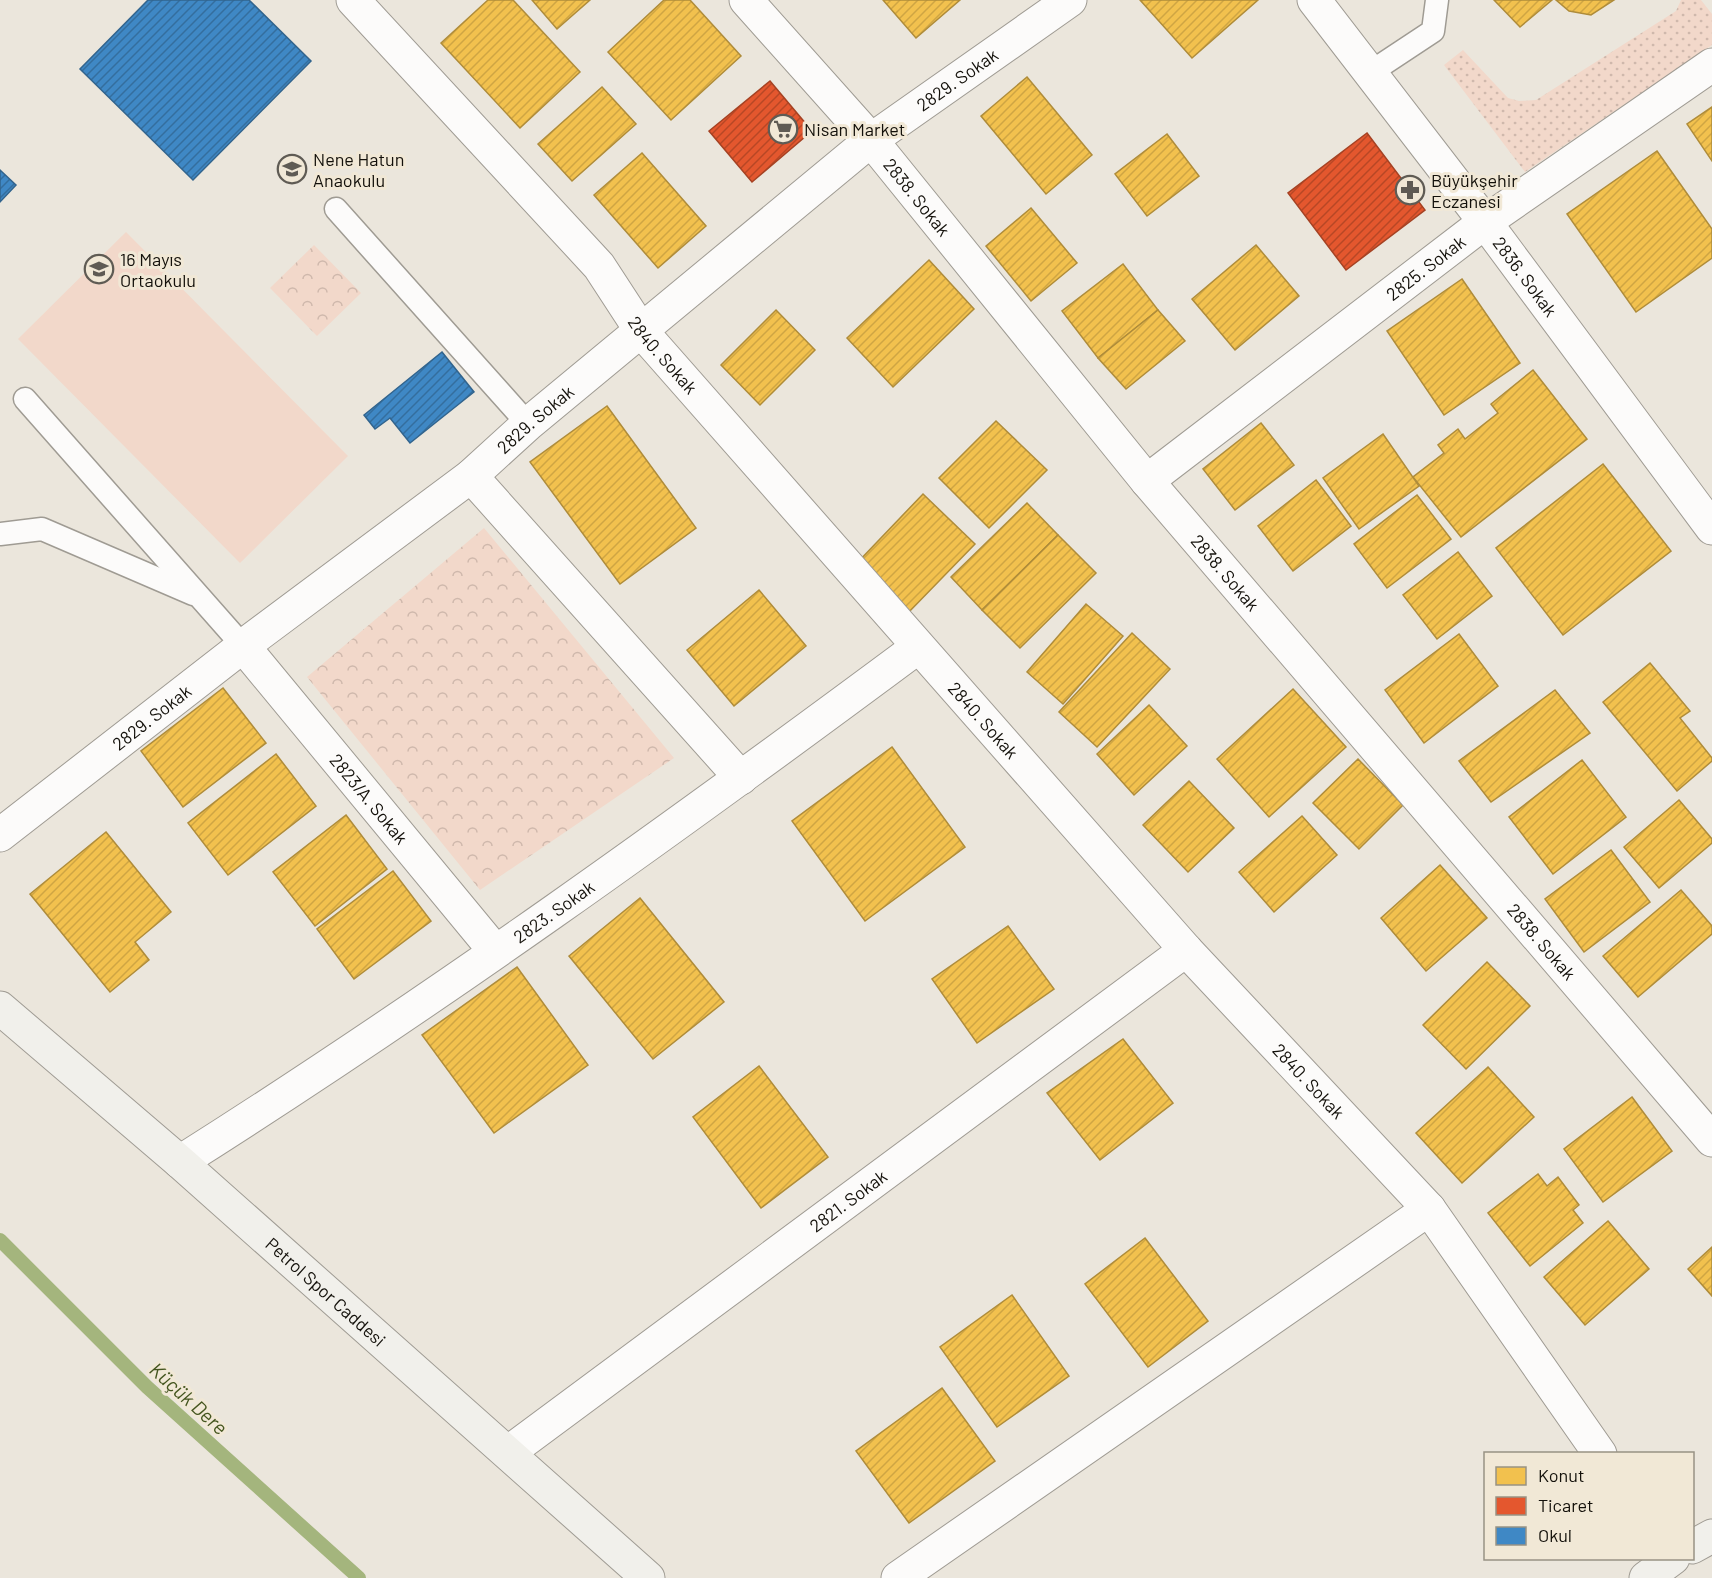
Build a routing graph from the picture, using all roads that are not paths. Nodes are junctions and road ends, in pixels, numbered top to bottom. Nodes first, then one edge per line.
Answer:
1 (353, 0) edge
2 (747, 0) edge
3 (1070, 0) edge
4 (1314, 0) edge
5 (1437, 0) edge
6 (1712, 65) edge
7 (1371, 72) junction
8 (871, 140) junction
9 (336, 209) dead end
10 (1485, 222) junction
11 (642, 332) junction
12 (25, 399) dead end
13 (528, 424) junction
14 (471, 476) junction
15 (1148, 481) junction
16 (1712, 528) edge
17 (0, 534) edge
18 (200, 597) junction
19 (243, 646) junction
20 (918, 647) junction
21 (741, 778) junction
22 (0, 835) edge
23 (1186, 950) junction
24 (495, 951) junction
25 (0, 1008) edge
26 (1712, 1140) edge
27 (180, 1162) junction
28 (1429, 1209) junction
29 (508, 1452) junction
30 (1599, 1452) edge
31 (1712, 1536) edge
32 (1694, 1546) edge
33 (1670, 1560) edge
34 (648, 1578) edge
35 (898, 1578) edge
36 (1646, 1578) edge

1 - 11 street, 2840. Sokak
2 - 8 street, 2838. Sokak
3 - 8 street, 2829. Sokak
4 - 7 street, 2836. Sokak
5 - 7 lane
6 - 10 street, 2825. Sokak
7 - 10 street, 2836. Sokak
8 - 11 street, 2829. Sokak
8 - 15 street, 2838. Sokak
9 - 13 lane
10 - 15 street, 2825. Sokak
10 - 16 street, 2836. Sokak
11 - 13 street, 2829. Sokak
11 - 20 street, 2840. Sokak
12 - 18 lane
13 - 14 street, 2829. Sokak
14 - 19 street, 2829. Sokak
14 - 21 street
15 - 26 street, 2838. Sokak
17 - 18 lane
18 - 19 lane
19 - 22 street, 2829. Sokak
19 - 24 street, 2823/A. Sokak
20 - 21 street, 2823. Sokak
20 - 23 street, 2840. Sokak
21 - 24 street, 2823. Sokak
23 - 28 street, 2840. Sokak
23 - 29 street, 2821. Sokak
24 - 27 street, 2823. Sokak
25 - 27 street, Petrol Spor Caddesi
27 - 29 street, Petrol Spor Caddesi
28 - 30 street, 2840. Sokak
28 - 35 street
29 - 34 street, Petrol Spor Caddesi
31 - 32 street
33 - 36 street

